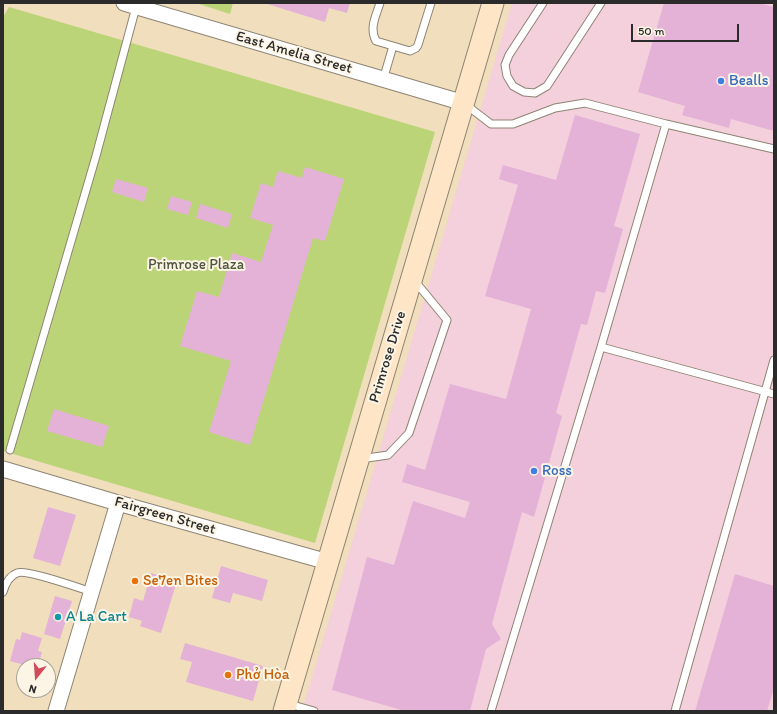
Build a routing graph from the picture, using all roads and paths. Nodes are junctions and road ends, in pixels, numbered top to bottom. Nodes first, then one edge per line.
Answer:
1 (380, 3) edge
2 (431, 3) edge
3 (493, 3) edge
4 (543, 3) edge
5 (601, 3) edge
6 (133, 4) edge
7 (393, 46) junction
8 (384, 80) junction
9 (464, 104) junction
10 (666, 124) junction
11 (774, 149) edge
12 (412, 277) junction
13 (601, 347) junction
14 (774, 360) edge
15 (766, 391) junction
16 (774, 394) edge
17 (10, 450) dead end
18 (358, 459) junction
19 (3, 469) edge
20 (118, 503) junction
21 (328, 562) junction
22 (3, 592) edge
23 (92, 592) junction
24 (285, 707) edge
25 (56, 711) edge
26 (314, 711) edge
27 (491, 711) edge
28 (675, 711) edge

1 - 7 lane
2 - 7 lane
3 - 9 street, Primrose Drive
4 - 5 lane
6 - 8 street, East Amelia Street
6 - 17 lane
7 - 8 lane
8 - 9 street, East Amelia Street
9 - 10 lane
9 - 12 street, Primrose Drive
10 - 11 lane
10 - 13 lane
12 - 18 street, Primrose Drive
12 - 18 lane
13 - 15 lane
13 - 27 lane
14 - 15 lane
15 - 16 lane
15 - 28 lane
18 - 21 street, Primrose Drive
19 - 20 street, Fairgreen Street
20 - 21 street, Fairgreen Street
20 - 23 street
21 - 24 street, Primrose Drive
22 - 23 lane
23 - 25 street
24 - 26 lane

